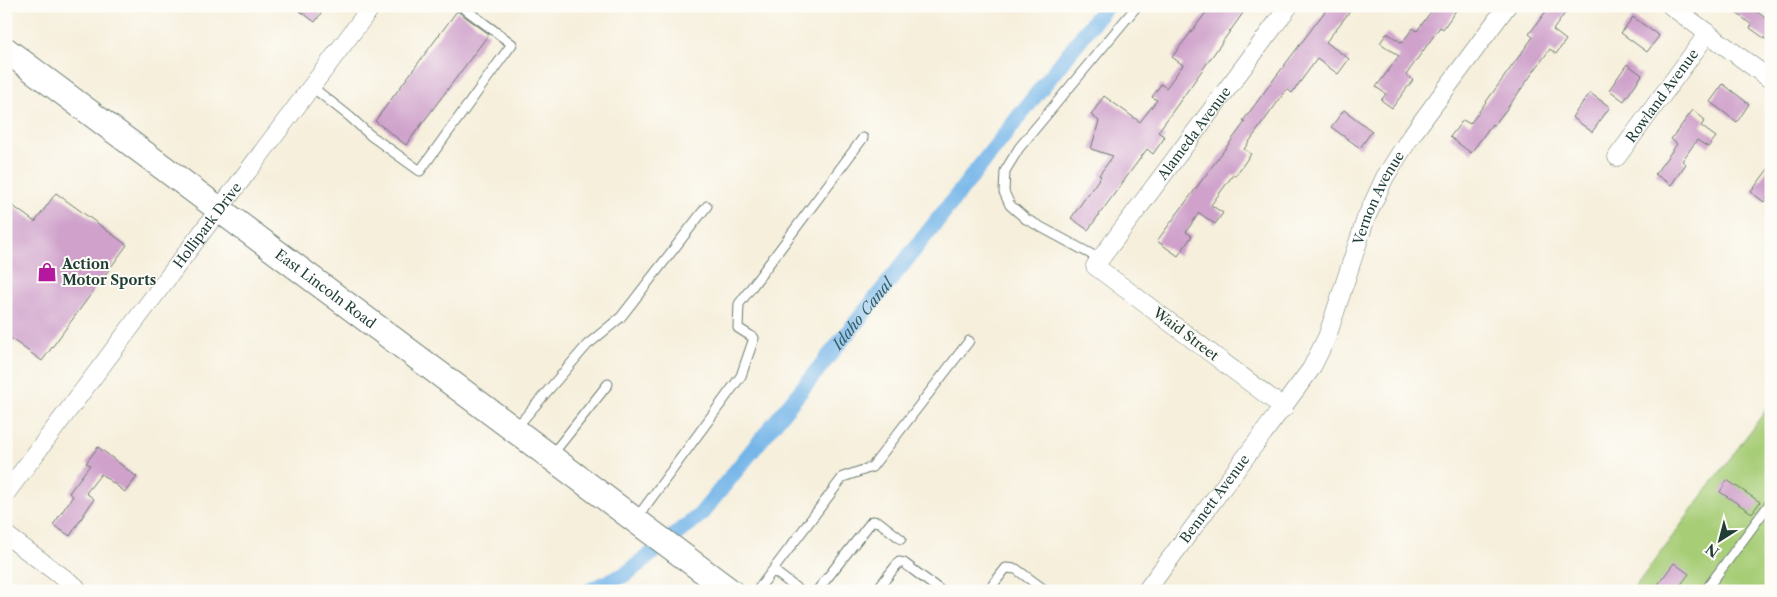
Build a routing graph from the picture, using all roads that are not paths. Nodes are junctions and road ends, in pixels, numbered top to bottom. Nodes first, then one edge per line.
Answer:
1 (372, 6) edge
2 (461, 6) edge
3 (1137, 6) edge
4 (1289, 6) edge
5 (1507, 6) edge
6 (1671, 6) edge
7 (1708, 34) junction
8 (6, 50) edge
9 (1771, 80) edge
10 (312, 87) junction
11 (864, 138) dead end
12 (1616, 157) dead end
13 (706, 206) dead end
14 (220, 209) junction
15 (1100, 259) junction
16 (969, 341) dead end
17 (608, 384) dead end
18 (1284, 408) junction
19 (514, 429) junction
20 (551, 456) junction
21 (6, 493) edge
22 (1771, 502) edge
23 (640, 523) junction
24 (6, 535) edge
25 (901, 539) dead end
26 (773, 570) junction
27 (76, 587) dead end
28 (730, 591) edge
29 (757, 591) edge
30 (800, 591) edge
31 (817, 591) edge
32 (876, 591) edge
33 (941, 591) edge
34 (988, 591) edge
35 (1046, 591) edge
36 (1146, 591) edge
37 (1704, 591) edge

1 - 10 street, Hollipark Drive
2 - 10 lane
3 - 15 lane
4 - 15 street, Alameda Avenue
5 - 18 street, Vernon Avenue
6 - 7 street
7 - 9 street
7 - 12 street, Rowland Avenue
8 - 14 main road, East Lincoln Road
10 - 14 street, Hollipark Drive
11 - 23 lane
13 - 19 lane
14 - 19 main road, East Lincoln Road
14 - 21 street, Hollipark Drive
15 - 18 street, Waid Street
16 - 26 lane
17 - 20 lane
18 - 36 street, Bennett Avenue
19 - 20 main road, East Lincoln Road
20 - 23 main road, East Lincoln Road
22 - 37 lane
23 - 28 main road, East Lincoln Road
24 - 27 street
25 - 31 lane
26 - 29 lane
26 - 30 lane
32 - 33 lane
34 - 35 lane

